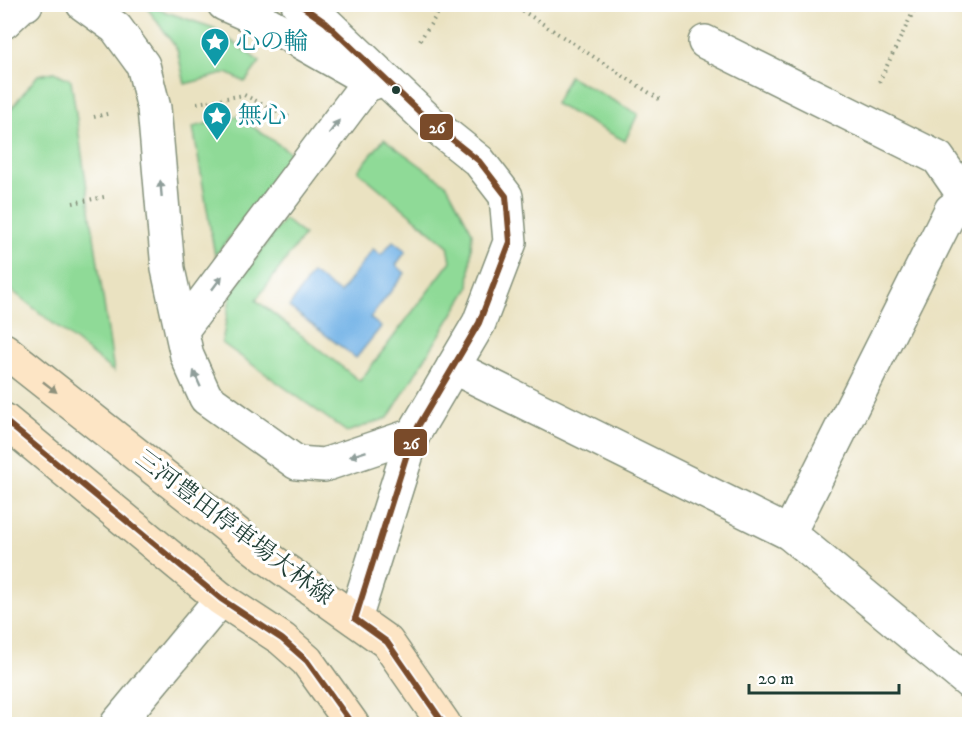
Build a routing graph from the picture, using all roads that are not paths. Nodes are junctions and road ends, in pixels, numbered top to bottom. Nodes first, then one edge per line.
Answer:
1 (26, 4) edge
2 (82, 4) edge
3 (224, 4) edge
4 (298, 4) edge
5 (4, 22) edge
6 (705, 42) dead end
7 (369, 81) junction
8 (429, 121) junction
9 (969, 203) edge
10 (182, 330) junction
11 (4, 350) edge
12 (453, 367) junction
13 (4, 420) edge
14 (413, 435) junction
15 (789, 533) junction
16 (221, 599) junction
17 (355, 619) junction
18 (969, 683) edge
19 (117, 724) edge
20 (352, 724) edge
21 (444, 724) edge

1 - 5 street
10 -> 2 street
3 - 7 street
4 - 8 street
6 - 9 street
7 - 8 street
10 -> 7 street
8 - 12 street
9 - 15 street
14 -> 10 street
11 -> 17 main road, 三河豊田停車場大林線
12 - 14 street
12 - 15 street
13 - 16 main road
14 - 17 street
15 - 18 street
16 - 19 street
16 - 20 main road
17 - 21 main road, 三河豊田停車場大林線

